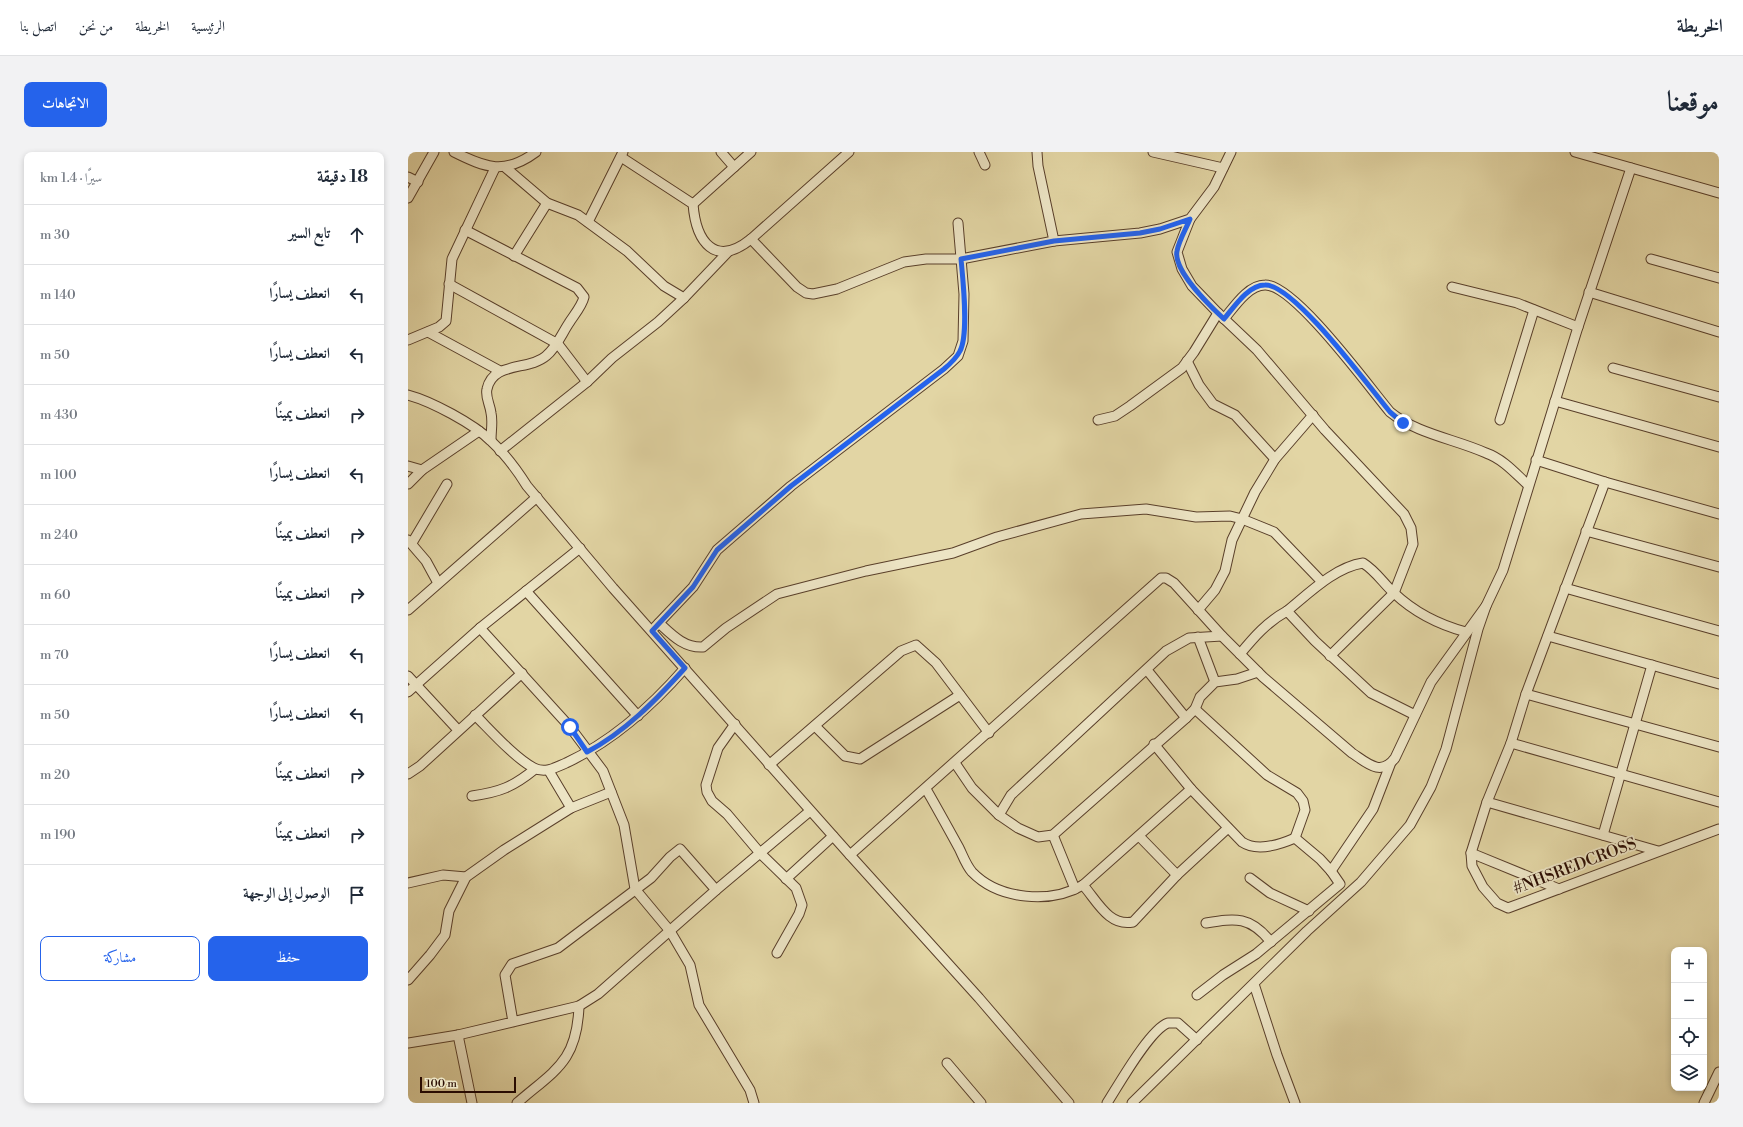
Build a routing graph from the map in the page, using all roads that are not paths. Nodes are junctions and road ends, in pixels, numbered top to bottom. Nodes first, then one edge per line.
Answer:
1 (434, 152) edge
2 (454, 152) edge
3 (536, 152) edge
4 (721, 152) edge
5 (751, 152) edge
6 (849, 152) edge
7 (979, 152) edge
8 (1037, 152) edge
9 (1153, 152) edge
10 (1231, 152) edge
11 (1575, 152) edge
12 (622, 155) edge
13 (985, 165) dead end
14 (734, 167) junction
15 (495, 168) junction
16 (506, 168) junction
17 (1224, 168) junction
18 (1631, 168) junction
19 (408, 177) edge
20 (418, 182) junction
21 (1719, 193) edge
22 (408, 198) edge
23 (547, 203) junction
24 (693, 204) junction
25 (1190, 219) junction
26 (588, 222) junction
27 (958, 223) dead end
28 (465, 230) junction
29 (752, 239) junction
30 (1054, 241) junction
31 (728, 252) junction
32 (514, 256) junction
33 (961, 259) junction
34 (1651, 259) dead end
35 (1719, 278) edge
36 (449, 284) junction
37 (1452, 287) dead end
38 (1589, 292) junction
39 (684, 298) junction
40 (1534, 310) junction
41 (1220, 316) junction
42 (1578, 326) junction
43 (428, 332) junction
44 (1719, 332) edge
45 (408, 340) edge
46 (558, 344) junction
47 (1187, 361) junction
48 (1613, 368) dead end
49 (500, 371) junction
50 (587, 382) junction
51 (408, 395) edge
52 (1719, 397) edge
53 (1555, 401) junction
54 (1313, 415) junction
55 (1098, 420) dead end
56 (1500, 420) dead end
57 (479, 431) junction
58 (491, 440) junction
59 (1719, 447) edge
60 (500, 451) junction
61 (1275, 459) junction
62 (1536, 460) junction
63 (408, 466) edge
64 (422, 470) junction
65 (1605, 482) junction
66 (408, 484) edge
67 (447, 484) dead end
68 (1528, 485) junction
69 (537, 497) junction
70 (1719, 514) edge
71 (1242, 519) junction
72 (1586, 531) junction
73 (410, 542) edge
74 (580, 548) junction
75 (1719, 567) edge
76 (1322, 582) junction
77 (438, 583) junction
78 (1565, 588) junction
79 (526, 592) junction
80 (1394, 593) junction
81 (1486, 606) junction
82 (408, 610) edge
83 (1198, 610) junction
84 (1287, 611) junction
85 (659, 623) junction
86 (480, 628) junction
87 (652, 631) junction
88 (1719, 631) edge
89 (1466, 632) junction
90 (1222, 636) junction
91 (1548, 636) junction
92 (1198, 637) junction
93 (1240, 654) junction
94 (1330, 656) junction
95 (1652, 665) junction
96 (685, 668) junction
97 (1148, 670) junction
98 (1258, 672) junction
99 (522, 673) junction
100 (408, 676) edge
101 (1215, 682) junction
102 (1719, 684) edge
103 (416, 685) junction
104 (408, 692) edge
105 (1526, 694) junction
106 (960, 695) junction
107 (1195, 709) junction
108 (475, 715) junction
109 (1415, 715) junction
110 (638, 716) junction
111 (1186, 718) junction
112 (1635, 723) junction
113 (736, 724) junction
114 (815, 726) junction
115 (458, 730) junction
116 (989, 733) junction
117 (1511, 743) junction
118 (1154, 744) junction
119 (1719, 747) edge
120 (587, 752) junction
121 (955, 763) junction
122 (770, 765) junction
123 (1390, 765) junction
124 (535, 769) junction
125 (549, 771) junction
126 (408, 774) edge
127 (1620, 774) junction
128 (926, 789) junction
129 (1191, 790) junction
130 (611, 792) junction
131 (472, 796) dead end
132 (1488, 802) junction
133 (1719, 802) edge
134 (571, 808) junction
135 (810, 811) junction
136 (998, 815) junction
137 (1228, 828) junction
138 (1719, 829) edge
139 (1053, 835) junction
140 (1603, 835) junction
141 (833, 836) junction
142 (1139, 836) junction
143 (1295, 838) junction
144 (1658, 851) junction
145 (760, 853) junction
146 (1471, 853) junction
147 (850, 854) junction
148 (1331, 871) junction
149 (1177, 875) junction
150 (466, 876) junction
151 (1250, 878) dead end
152 (786, 879) junction
153 (408, 883) edge
154 (1340, 884) junction
155 (1079, 887) junction
156 (635, 889) junction
157 (1559, 889) junction
158 (716, 890) junction
159 (1348, 893) junction
160 (1309, 911) junction
161 (1206, 923) dead end
162 (670, 931) junction
163 (1271, 942) junction
164 (777, 953) dead end
165 (408, 980) edge
166 (1254, 984) junction
167 (1197, 995) dead end
168 (579, 1006) junction
169 (514, 1022) junction
170 (458, 1035) junction
171 (1196, 1040) junction
172 (408, 1043) edge
173 (947, 1063) dead end
174 (1719, 1072) edge
175 (472, 1103) edge
176 (517, 1103) edge
177 (754, 1103) edge
178 (981, 1103) edge
179 (1069, 1103) edge
180 (1107, 1103) edge
181 (1132, 1103) edge
182 (1295, 1103) edge
183 (1704, 1103) edge

1 - 20 street
2 - 15 street
3 - 16 street
4 - 14 street
5 - 14 street
6 - 29 street
7 - 13 street
8 - 30 street
9 - 17 street
10 - 17 street
11 - 18 street
12 - 24 street
12 - 26 street
14 - 24 street
15 - 16 street
15 - 28 street
16 - 23 street
17 - 25 street
18 - 21 street
18 - 38 street
19 - 20 street
20 - 22 street
23 - 26 street
23 - 32 street
24 - 31 street
25 - 30 street
25 - 41 street
26 - 39 street
27 - 33 street
28 - 32 street
28 - 36 street
29 - 31 street
29 - 33 street
30 - 33 street
31 - 39 street
32 - 46 street
33 - 85 street
34 - 35 street
36 - 43 street
36 - 46 street
37 - 40 street
38 - 42 street
38 - 44 street
39 - 50 street
40 - 42 street
40 - 56 street
41 - 47 street
41 - 54 street
41 - 68 street
42 - 53 street
43 - 45 street
43 - 49 street
46 - 49 street
46 - 50 street
47 - 55 street
47 - 61 street
48 - 52 street
49 - 58 street
50 - 60 street
51 - 57 street
53 - 59 street
53 - 62 street
54 - 61 street
54 - 80 street
57 - 58 street
57 - 64 street
58 - 60 street
60 - 69 street
61 - 71 street
62 - 65 street
62 - 68 street
63 - 64 street
64 - 66 street
65 - 70 street
65 - 72 street
67 - 73 street
68 - 81 street
69 - 74 street
69 - 77 street
71 - 76 street
71 - 83 street
71 - 85 street
72 - 75 street
72 - 78 street
73 - 77 street
74 - 79 street
74 - 87 street
76 - 80 street
76 - 84 street
77 - 82 street
78 - 88 street
78 - 91 street
79 - 86 street
79 - 110 street
80 - 89 street
80 - 94 street
81 - 89 street
81 - 159 street
83 - 90 street
83 - 116 street
84 - 93 street
84 - 94 street
85 - 87 street
86 - 99 street
86 - 103 street
87 - 96 street
89 - 109 street
90 - 92 street
90 - 93 street
91 - 95 street
91 - 105 street
92 - 97 street
92 - 101 street
93 - 98 street
94 - 109 street
95 - 102 street
95 - 112 street
96 - 110 street
96 - 113 street
97 - 111 street
97 - 136 street
98 - 101 street
98 - 123 street
99 - 108 street
99 - 120 street
100 - 103 street
101 - 107 street
103 - 104 street
103 - 115 street
105 - 112 street
105 - 117 street
106 - 114 street
106 - 114 street
106 - 116 street
107 - 111 street
107 - 143 street
108 - 115 street
108 - 124 street
109 - 123 street
110 - 120 street
111 - 118 street
112 - 119 street
112 - 127 street
113 - 122 street
113 - 145 street
114 - 122 street
115 - 126 street
116 - 121 street
117 - 127 street
117 - 132 street
118 - 129 street
118 - 139 street
120 - 125 street
120 - 130 street
121 - 128 street
121 - 136 street
122 - 135 street
123 - 148 street
124 - 125 street
124 - 131 street
125 - 134 street
127 - 133 street
127 - 140 street
128 - 147 street
128 - 155 street
129 - 137 street
129 - 142 street
130 - 134 street
130 - 156 street
132 - 140 street
132 - 146 street
134 - 150 street
135 - 141 street
135 - 145 street
136 - 139 street
137 - 143 street
137 - 149 street
138 - 144 street, #NHSREDCROSS
139 - 155 street
140 - 144 street
141 - 147 street
141 - 152 street
142 - 149 street
142 - 155 street
143 - 148 street
144 - 157 street, #NHSREDCROSS
145 - 152 street
145 - 158 street
146 - 157 street
146 - 157 street, #NHSREDCROSS
147 - 179 street
148 - 154 street
149 - 155 street
150 - 153 street
150 - 165 street
151 - 160 street
152 - 164 street
154 - 159 street
154 - 160 street
156 - 158 street
156 - 162 street
156 - 169 street
158 - 162 street
159 - 166 street
160 - 163 street
161 - 163 street
162 - 168 street
162 - 177 street
163 - 167 street
166 - 171 street
166 - 182 street
168 - 169 street
168 - 176 street
169 - 170 street
170 - 172 street
170 - 175 street
171 - 180 street
171 - 181 street
173 - 178 street
174 - 183 street

